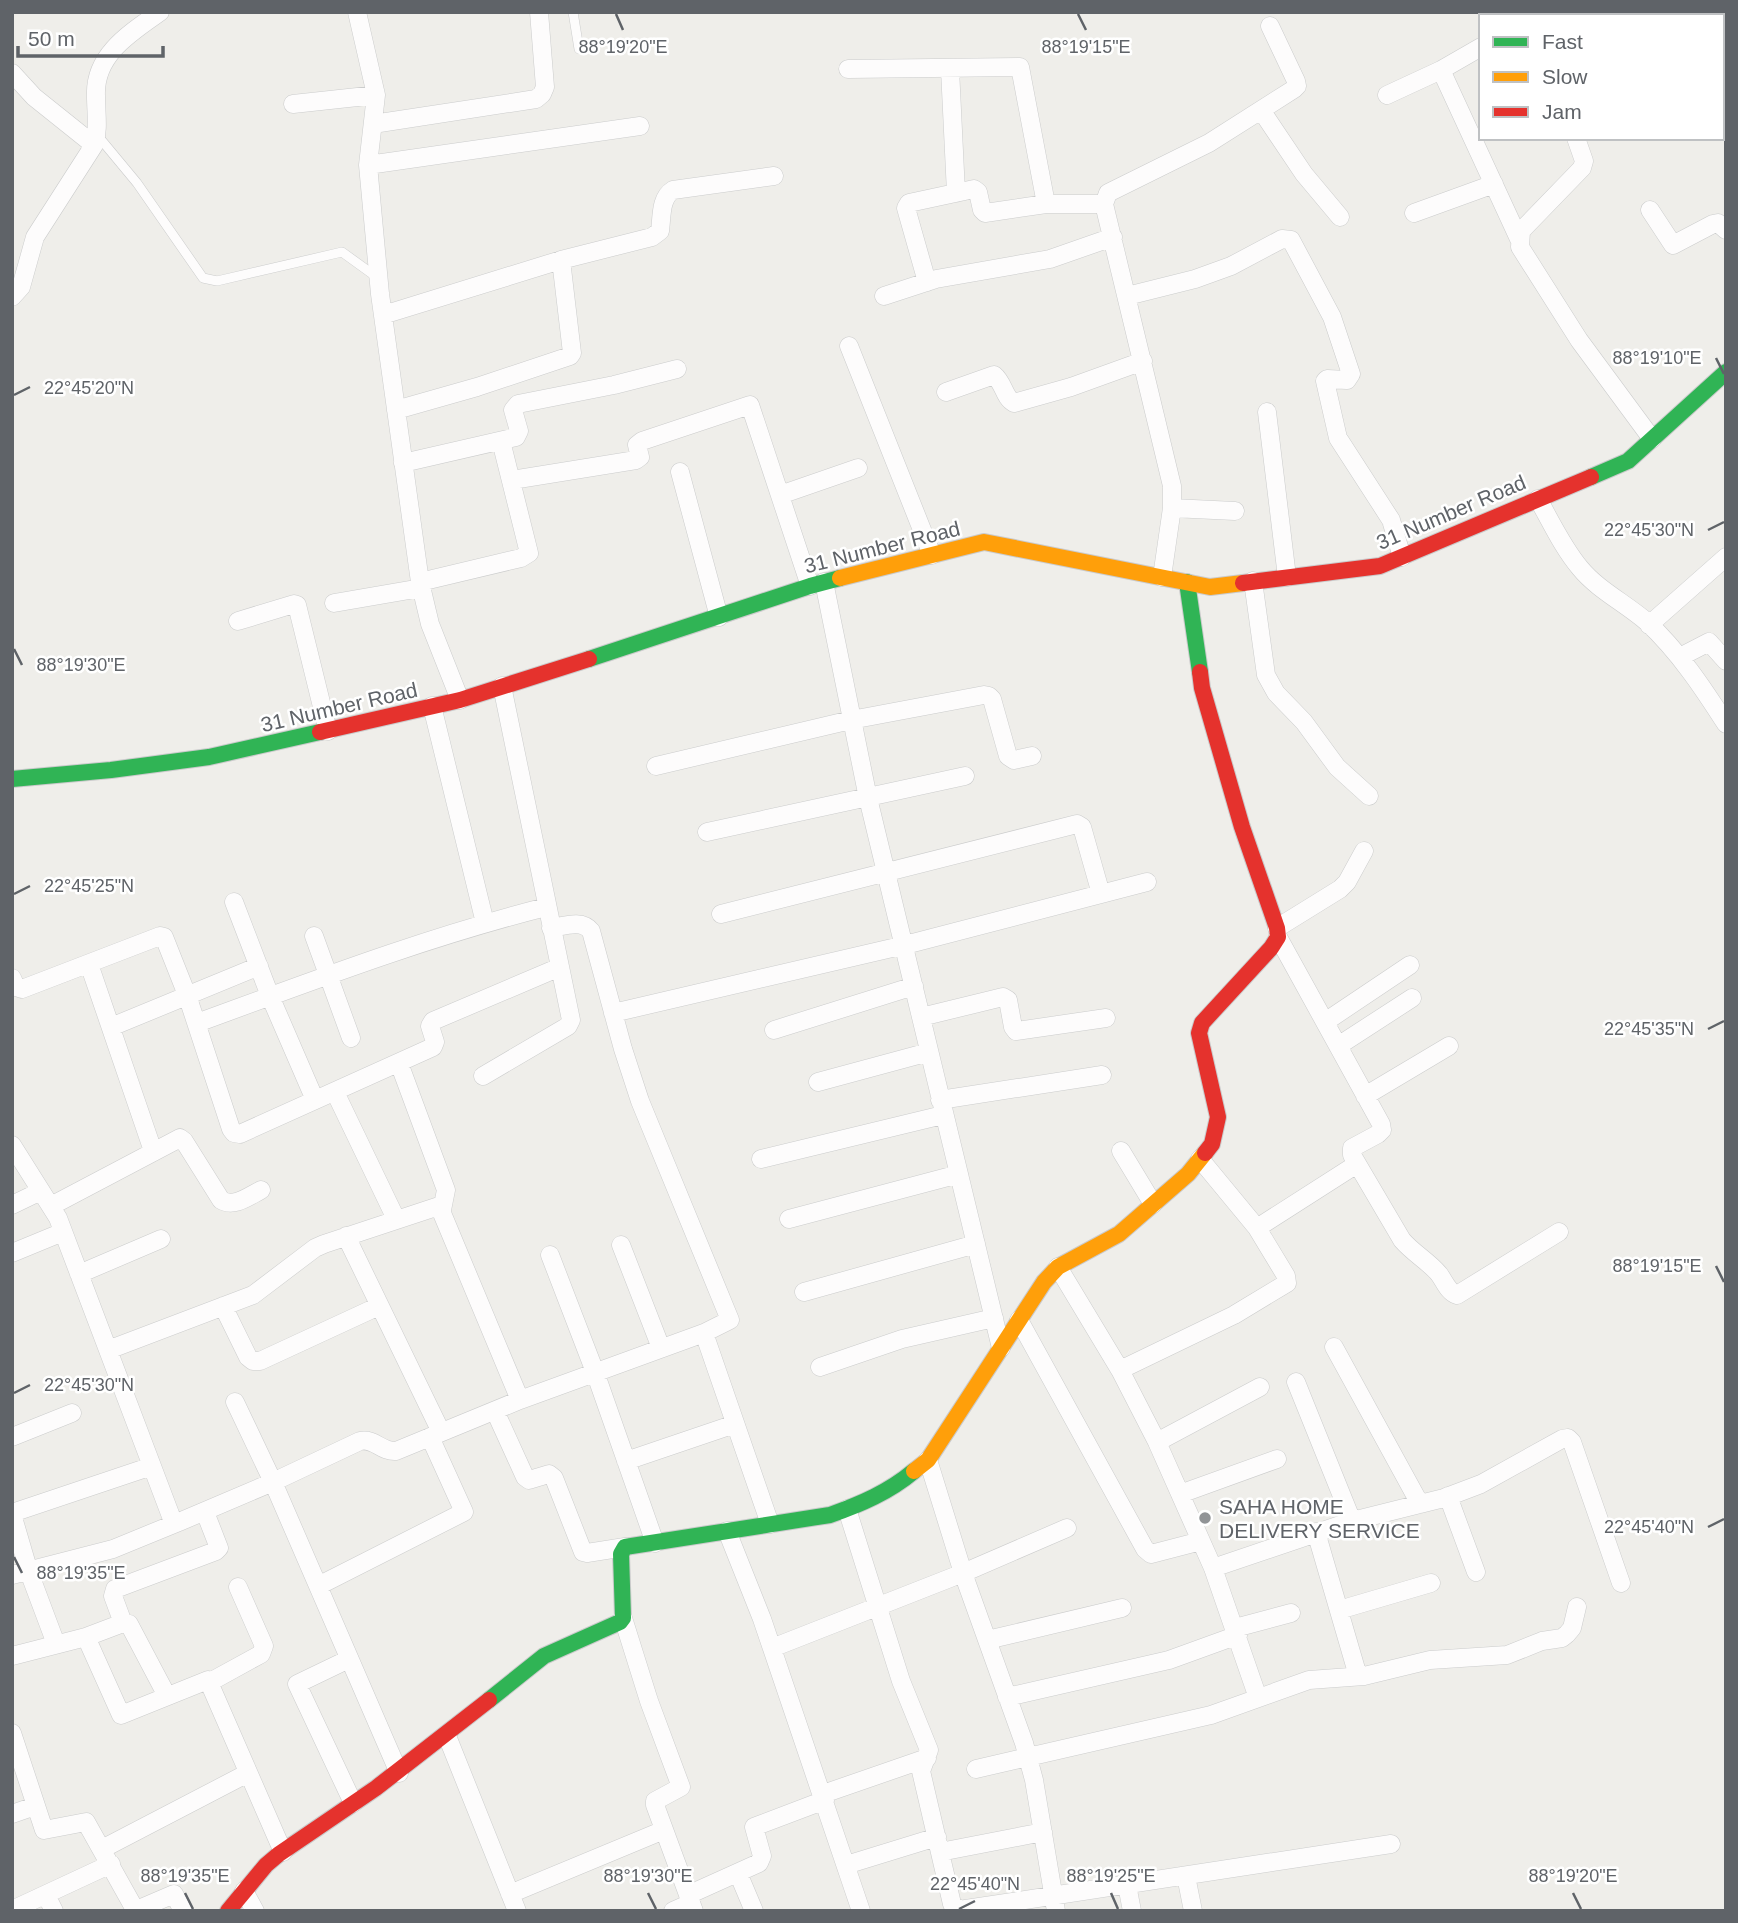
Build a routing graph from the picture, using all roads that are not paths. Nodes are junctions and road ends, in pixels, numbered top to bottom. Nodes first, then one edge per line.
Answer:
1 (160, 12) edge
2 (357, 12) edge
3 (539, 12) edge
4 (573, 12) edge
5 (1270, 26) dead end
6 (1479, 48) edge
7 (579, 49) dead end
8 (848, 69) dead end
9 (950, 69) junction
10 (1441, 70) junction
11 (12, 73) edge
12 (376, 95) junction
13 (1387, 95) dead end
14 (293, 104) dead end
15 (1261, 110) junction
16 (373, 124) junction
17 (640, 126) dead end
18 (96, 140) junction
19 (1580, 140) edge
20 (368, 166) junction
21 (774, 176) dead end
22 (1494, 184) junction
23 (956, 193) junction
24 (1046, 204) junction
25 (1104, 204) junction
26 (1650, 210) dead end
27 (1414, 213) dead end
28 (1340, 217) dead end
29 (1726, 230) edge
30 (1113, 237) junction
31 (1519, 239) junction
32 (561, 260) junction
33 (379, 279) junction
34 (927, 282) junction
35 (884, 296) dead end
36 (1128, 296) junction
37 (12, 297) edge
38 (383, 315) junction
39 (849, 346) dead end
40 (1143, 361) junction
41 (677, 369) dead end
42 (1726, 372) edge
43 (946, 392) dead end
44 (396, 410) junction
45 (1267, 412) dead end
46 (1652, 439) junction
47 (501, 441) junction
48 (403, 463) junction
49 (858, 468) dead end
50 (680, 472) dead end
51 (512, 480) junction
52 (780, 495) junction
53 (1538, 499) junction
54 (1172, 508) junction
55 (1235, 512) dead end
56 (932, 555) junction
57 (1402, 557) junction
58 (1726, 557) edge
59 (1162, 577) junction
60 (1287, 577) junction
61 (1187, 582) junction
62 (1253, 582) junction
63 (817, 584) junction
64 (420, 585) junction
65 (334, 603) dead end
66 (719, 617) junction
67 (238, 621) dead end
68 (1650, 625) junction
69 (1680, 657) junction
70 (1726, 662) edge
71 (502, 686) junction
72 (460, 700) junction
73 (432, 706) junction
74 (851, 720) junction
75 (1726, 724) edge
76 (328, 731) junction
77 (1032, 755) dead end
78 (656, 766) dead end
79 (965, 775) dead end
80 (12, 779) edge
81 (1369, 796) dead end
82 (868, 798) junction
83 (707, 832) dead end
84 (1364, 851) dead end
85 (887, 873) junction
86 (1147, 882) dead end
87 (1101, 894) junction
88 (234, 902) dead end
89 (547, 907) junction
90 (721, 914) dead end
91 (485, 923) junction
92 (551, 928) junction
93 (1278, 932) junction
94 (314, 936) dead end
95 (905, 945) junction
96 (89, 964) junction
97 (1410, 965) dead end
98 (259, 966) junction
99 (560, 967) junction
100 (328, 975) junction
101 (12, 978) edge
102 (914, 986) junction
103 (187, 995) junction
104 (270, 996) junction
105 (1412, 998) dead end
106 (613, 1013) junction
107 (921, 1017) junction
108 (1106, 1018) dead end
109 (1325, 1022) junction
110 (197, 1023) junction
111 (111, 1027) junction
112 (774, 1030) dead end
113 (351, 1038) dead end
114 (1338, 1046) junction
115 (1449, 1046) dead end
116 (929, 1052) junction
117 (399, 1063) junction
118 (1102, 1075) dead end
119 (483, 1076) dead end
120 (818, 1082) dead end
121 (335, 1092) junction
122 (1366, 1096) junction
123 (315, 1100) junction
124 (942, 1108) junction
125 (12, 1145) edge
126 (153, 1151) junction
127 (1121, 1151) dead end
128 (761, 1159) dead end
129 (1200, 1159) junction
130 (1357, 1164) junction
131 (959, 1174) junction
132 (261, 1190) dead end
133 (41, 1191) junction
134 (12, 1205) edge
135 (1153, 1205) junction
136 (51, 1206) junction
137 (442, 1210) junction
138 (396, 1219) junction
139 (789, 1219) dead end
140 (1257, 1228) junction
141 (63, 1232) junction
142 (1559, 1232) dead end
143 (345, 1236) junction
144 (161, 1239) dead end
145 (976, 1244) junction
146 (621, 1245) dead end
147 (12, 1254) edge
148 (550, 1255) dead end
149 (1058, 1267) junction
150 (79, 1275) junction
151 (804, 1292) dead end
152 (223, 1306) junction
153 (379, 1306) junction
154 (994, 1318) junction
155 (1019, 1320) junction
156 (704, 1332) junction
157 (1334, 1347) dead end
158 (661, 1348) junction
159 (1001, 1348) junction
160 (108, 1350) junction
161 (820, 1367) dead end
162 (1119, 1370) junction
163 (595, 1372) junction
164 (1296, 1382) dead end
165 (1260, 1387) dead end
166 (520, 1400) junction
167 (235, 1402) dead end
168 (495, 1411) junction
169 (72, 1413) dead end
170 (735, 1424) junction
171 (435, 1435) junction
172 (12, 1437) edge
173 (1157, 1443) junction
174 (1277, 1459) dead end
175 (928, 1460) junction
176 (626, 1461) junction
177 (152, 1466) junction
178 (273, 1482) junction
179 (1180, 1494) junction
180 (1448, 1496) junction
181 (1420, 1504) junction
182 (847, 1509) junction
183 (205, 1512) junction
184 (12, 1514) edge
185 (1352, 1521) junction
186 (179, 1522) junction
187 (770, 1524) junction
188 (1067, 1528) dead end
189 (727, 1531) junction
190 (1316, 1532) junction
191 (1201, 1541) junction
192 (655, 1543) junction
193 (625, 1548) junction
194 (1213, 1568) junction
195 (1476, 1572) dead end
196 (21, 1573) edge
197 (963, 1573) junction
198 (1431, 1583) dead end
199 (1621, 1583) dead end
200 (318, 1586) junction
201 (238, 1587) dead end
202 (1577, 1607) dead end
203 (877, 1608) junction
204 (1122, 1608) dead end
205 (1339, 1610) junction
206 (1291, 1613) dead end
207 (623, 1618) junction
208 (123, 1623) junction
209 (1236, 1632) junction
210 (86, 1637) junction
211 (987, 1640) junction
212 (56, 1644) junction
213 (772, 1648) junction
214 (12, 1657) edge
215 (349, 1659) junction
216 (1358, 1676) junction
217 (210, 1682) junction
218 (167, 1696) junction
219 (1007, 1697) junction
220 (1258, 1698) junction
221 (12, 1733) edge
222 (447, 1736) junction
223 (927, 1758) junction
224 (1028, 1758) junction
225 (976, 1769) dead end
226 (248, 1773) junction
227 (398, 1773) junction
228 (824, 1797) junction
229 (354, 1803) junction
230 (35, 1806) junction
231 (12, 1814) edge
232 (664, 1830) junction
233 (1042, 1832) junction
234 (939, 1844) junction
235 (1391, 1844) dead end
236 (282, 1852) junction
237 (106, 1857) junction
238 (846, 1864) junction
239 (738, 1873) junction
240 (1186, 1876) junction
241 (1127, 1885) junction
242 (244, 1891) junction
243 (50, 1903) edge
244 (514, 1903) edge
245 (691, 1903) edge
246 (1054, 1903) edge
247 (12, 1910) edge
248 (183, 1911) edge
249 (228, 1911) edge
250 (255, 1911) edge
251 (673, 1911) edge
252 (754, 1911) edge
253 (861, 1911) edge
254 (1132, 1911) edge
255 (1193, 1911) edge

1 - 18 street
2 - 12 street
3 - 16 street
4 - 7 lane
5 - 15 street
6 - 10 street
8 - 9 street
9 - 23 street
9 - 24 street
10 - 13 street
10 - 22 street
11 - 18 street
12 - 14 street
12 - 16 street
15 - 25 street
15 - 28 street
16 - 20 street
17 - 20 street
18 - 33 lane
18 - 37 street
19 - 31 street
20 - 33 street
21 - 32 street
22 - 27 street
22 - 31 street
23 - 24 street
23 - 34 street
24 - 25 street
25 - 30 street
26 - 29 street
30 - 34 street
30 - 36 street
31 - 46 street
32 - 38 street
32 - 44 street
33 - 38 street
34 - 35 street
36 - 40 street
36 - 57 street
38 - 44 street
39 - 56 street
40 - 43 street
40 - 54 street
41 - 47 street
42 - 46 street, 31 Number Road
44 - 48 street
45 - 60 street
46 - 53 street, 31 Number Road
47 - 48 street
47 - 51 street
48 - 64 street
49 - 52 street
50 - 66 street
51 - 52 street
51 - 64 street
52 - 63 street
53 - 57 street, 31 Number Road
53 - 68 street
54 - 55 street
54 - 59 street
56 - 59 street, 31 Number Road
56 - 63 street, 31 Number Road
57 - 60 street, 31 Number Road
58 - 68 street
59 - 61 street, 31 Number Road
60 - 62 street, 31 Number Road
61 - 62 street, 31 Number Road
61 - 93 street
62 - 81 street
63 - 66 street, 31 Number Road
63 - 74 street
64 - 65 street
64 - 72 street
66 - 71 street, 31 Number Road
67 - 76 street
68 - 69 street
69 - 70 street
69 - 75 street
71 - 72 street, 31 Number Road
71 - 89 street
72 - 73 street, 31 Number Road
73 - 76 street, 31 Number Road
73 - 91 street
74 - 77 street
74 - 78 street
74 - 82 street
76 - 80 street, 31 Number Road
79 - 82 street
82 - 83 street
82 - 85 street
84 - 93 street
85 - 87 street
85 - 90 street
85 - 95 street
86 - 87 street
87 - 95 street
88 - 98 street
89 - 91 street
89 - 92 street
91 - 100 street
92 - 99 street
92 - 106 street
93 - 109 street
93 - 129 street
94 - 100 street
95 - 102 street
95 - 106 street
96 - 101 street
96 - 103 street
96 - 111 street
97 - 109 street
98 - 103 street
98 - 104 street
99 - 117 street
99 - 119 street
100 - 104 street
100 - 113 street
102 - 107 street
102 - 112 street
103 - 110 street
103 - 111 street
104 - 110 street
104 - 123 street
105 - 114 street
106 - 156 street
107 - 108 street
107 - 116 street
109 - 114 street
110 - 123 street
111 - 126 street
114 - 122 street
115 - 122 street
116 - 120 street
116 - 124 street
117 - 121 street
117 - 137 street
118 - 124 street
121 - 123 street
121 - 138 street
122 - 130 street
124 - 128 street
124 - 131 street
125 - 133 street
126 - 132 street
126 - 136 street
127 - 135 street
129 - 135 street
129 - 140 street
130 - 140 street
130 - 142 street
131 - 139 street
131 - 145 street
133 - 134 street
133 - 136 street
135 - 149 street
136 - 141 street
137 - 138 street
137 - 166 street
138 - 143 street
140 - 162 street
141 - 147 street
141 - 150 street
143 - 152 street
143 - 153 street
144 - 150 street
145 - 151 street
145 - 154 street
146 - 158 street
148 - 163 street
149 - 155 street
149 - 162 street
150 - 160 street
152 - 153 street
152 - 160 street
153 - 171 street
154 - 159 street
154 - 161 street
155 - 159 street
155 - 191 street
156 - 158 street
156 - 170 street
157 - 181 street
158 - 163 street
159 - 175 street
160 - 177 street
162 - 173 street
163 - 166 street
163 - 176 street
164 - 185 street
165 - 173 street
166 - 168 street
167 - 178 street
168 - 171 street
168 - 193 street
169 - 172 street
170 - 176 street
170 - 187 street
171 - 178 street
171 - 200 street
173 - 179 street
174 - 179 street
175 - 182 street
175 - 197 street
176 - 192 street
177 - 184 street
177 - 186 street
178 - 183 street
178 - 200 street
179 - 191 street
180 - 181 street
180 - 195 street
180 - 199 street
181 - 185 street
182 - 187 street
182 - 203 street
183 - 186 street
183 - 208 street
184 - 196 street
185 - 190 street
186 - 196 street
187 - 189 street
188 - 197 street
189 - 192 street
189 - 213 street
190 - 194 street
190 - 205 street
191 - 194 street
192 - 193 street
193 - 207 street
194 - 209 street
196 - 212 street
197 - 203 street
197 - 211 street
198 - 205 street
200 - 215 street
201 - 217 street
202 - 216 street
203 - 213 street
203 - 223 street
204 - 211 street
205 - 216 street
206 - 209 street
207 - 222 street
207 - 232 street
208 - 210 street
208 - 218 street
209 - 219 street
209 - 220 street
210 - 212 street
210 - 218 street
211 - 219 street
212 - 214 street
213 - 228 street
215 - 227 street
215 - 229 street
216 - 220 street
217 - 218 street
217 - 226 street
219 - 224 street
220 - 224 street
221 - 230 street
222 - 227 street
222 - 244 street
223 - 228 street
223 - 234 street
224 - 225 street
224 - 233 street
226 - 236 street
226 - 237 street
227 - 229 street
228 - 238 street
228 - 239 street
229 - 236 street
230 - 231 street
230 - 237 street
232 - 244 street
232 - 245 street
233 - 234 street
233 - 246 street
234 - 238 street
234 - 246 street
235 - 240 street
236 - 242 street
237 - 243 street
237 - 248 street
238 - 253 street
239 - 245 street
239 - 252 street
240 - 241 street
240 - 255 street
241 - 246 street
241 - 254 street
242 - 249 street
242 - 250 street
243 - 247 street
245 - 251 street

